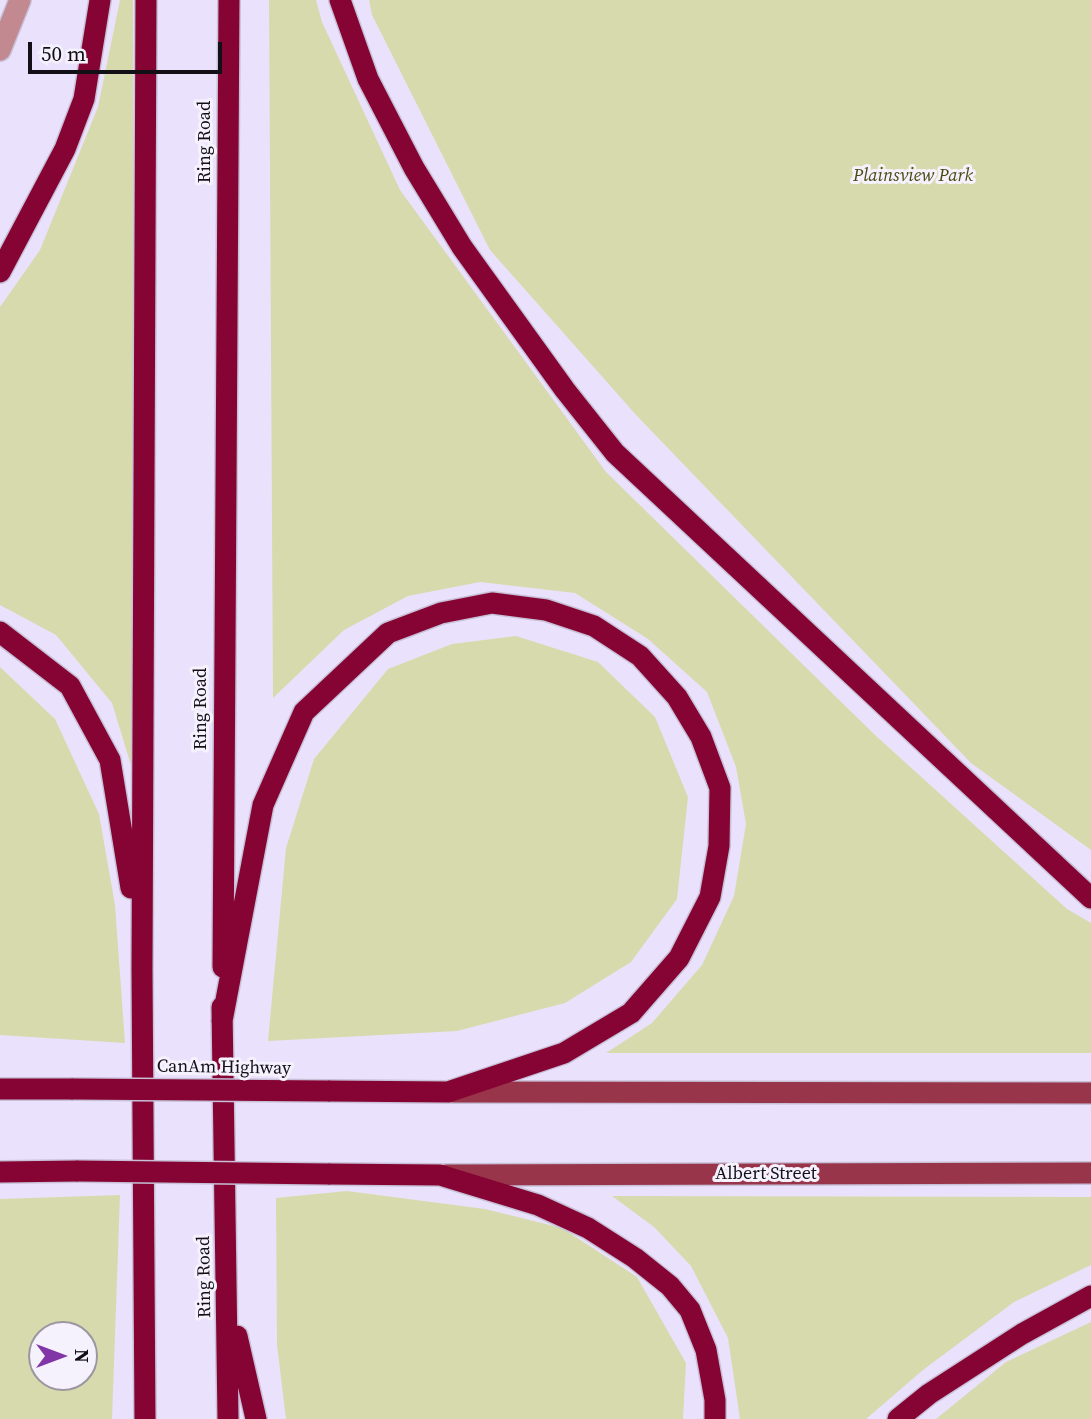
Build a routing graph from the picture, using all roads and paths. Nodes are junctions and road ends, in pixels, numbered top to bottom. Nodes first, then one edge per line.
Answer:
1 (20, 0) edge
2 (100, 0) edge
3 (146, 0) edge
4 (229, 0) edge
5 (340, 0) edge
6 (0, 50) edge
7 (0, 272) edge
8 (0, 632) edge
9 (1091, 898) edge
10 (142, 969) junction
11 (222, 1021) junction
12 (2, 1089) edge
13 (448, 1093) junction
14 (1091, 1094) edge
15 (0, 1172) edge
16 (1091, 1173) edge
17 (440, 1175) junction
18 (1091, 1296) edge
19 (229, 1297) junction
20 (144, 1417) edge
21 (228, 1419) edge
22 (256, 1419) edge
23 (715, 1419) edge
24 (898, 1419) edge

1 - 6 street
2 - 7 highway
3 - 10 highway
4 - 11 highway, Ring Road
5 - 9 highway
8 - 10 highway
10 - 20 highway
11 - 13 highway
11 - 19 highway, Ring Road
12 - 13 highway, CanAm Highway, bridge
13 - 14 main road
15 - 17 highway, bridge
16 - 17 main road, Albert Street
17 - 23 highway
18 - 24 highway
19 - 21 highway, Ring Road
19 - 22 highway

